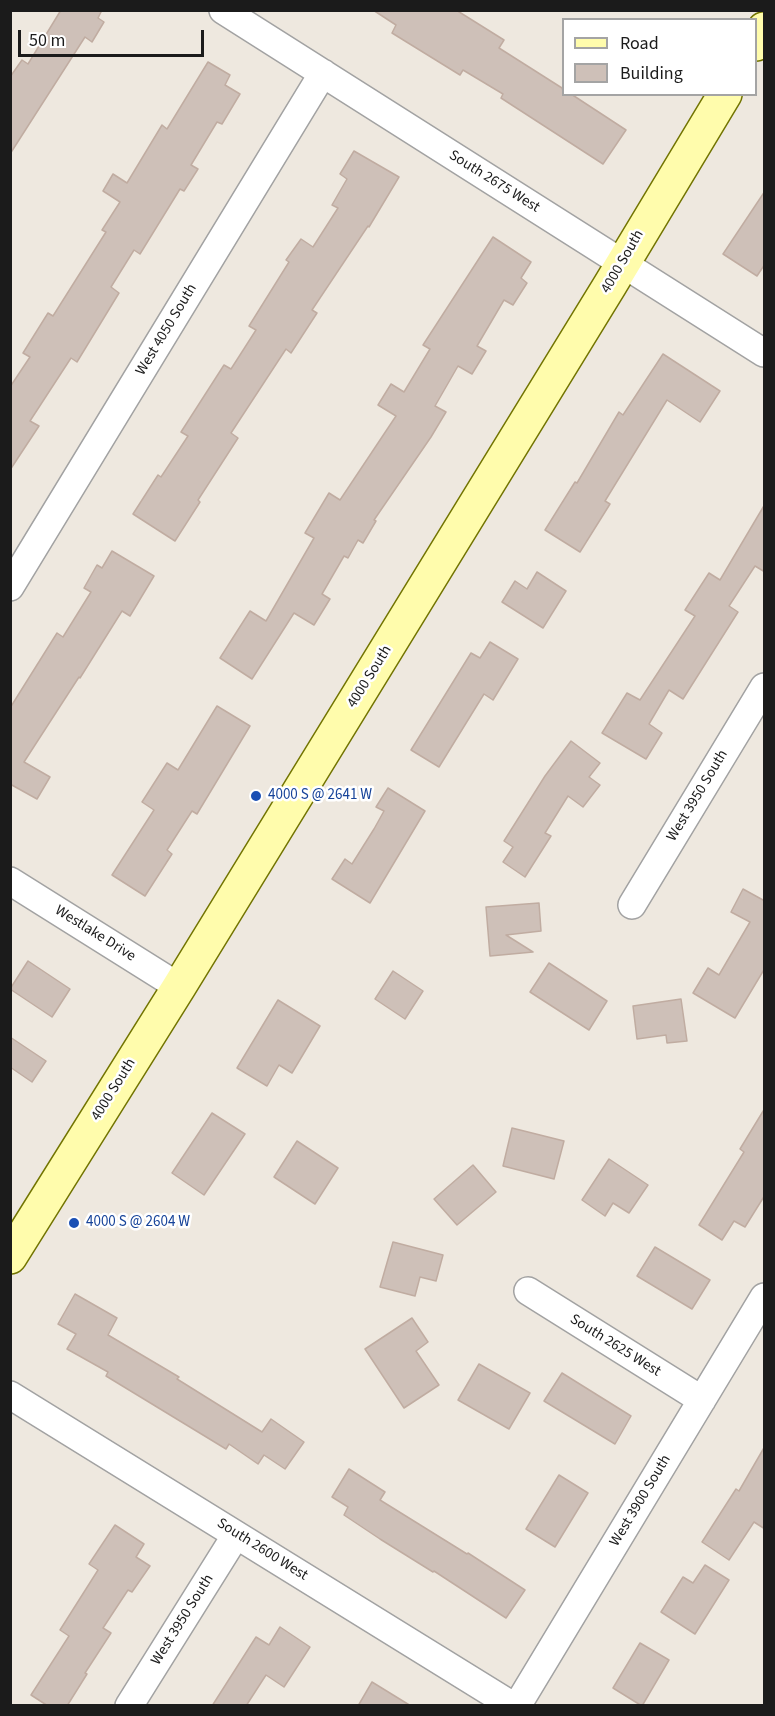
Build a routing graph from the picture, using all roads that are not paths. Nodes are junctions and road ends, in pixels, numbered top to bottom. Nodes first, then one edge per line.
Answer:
1 (223, 10) edge
2 (765, 29) edge
3 (757, 42) edge
4 (323, 74) junction
5 (724, 96) edge
6 (623, 263) junction
7 (765, 353) edge
8 (10, 587) edge
9 (765, 687) edge
10 (10, 880) edge
11 (632, 905) dead end
12 (179, 987) junction
13 (10, 1257) edge
14 (528, 1291) dead end
15 (765, 1298) edge
16 (10, 1395) edge
17 (702, 1400) junction
18 (236, 1534) junction
19 (129, 1706) edge
20 (515, 1706) edge

1 - 4 street, South 2675 West
2 - 3 street
4 - 6 street, South 2675 West
4 - 8 street, West 4050 South
5 - 6 street, 4000 South
6 - 7 street, South 2675 West
6 - 12 street, 4000 South
9 - 11 street, West 3950 South
10 - 12 street, Westlake Drive
12 - 13 street, 4000 South
14 - 17 street, South 2625 West
15 - 17 street, West 3900 South
16 - 18 street, South 2600 West
17 - 20 street, West 3900 South
18 - 19 street, West 3950 South
18 - 20 street, South 2600 West

